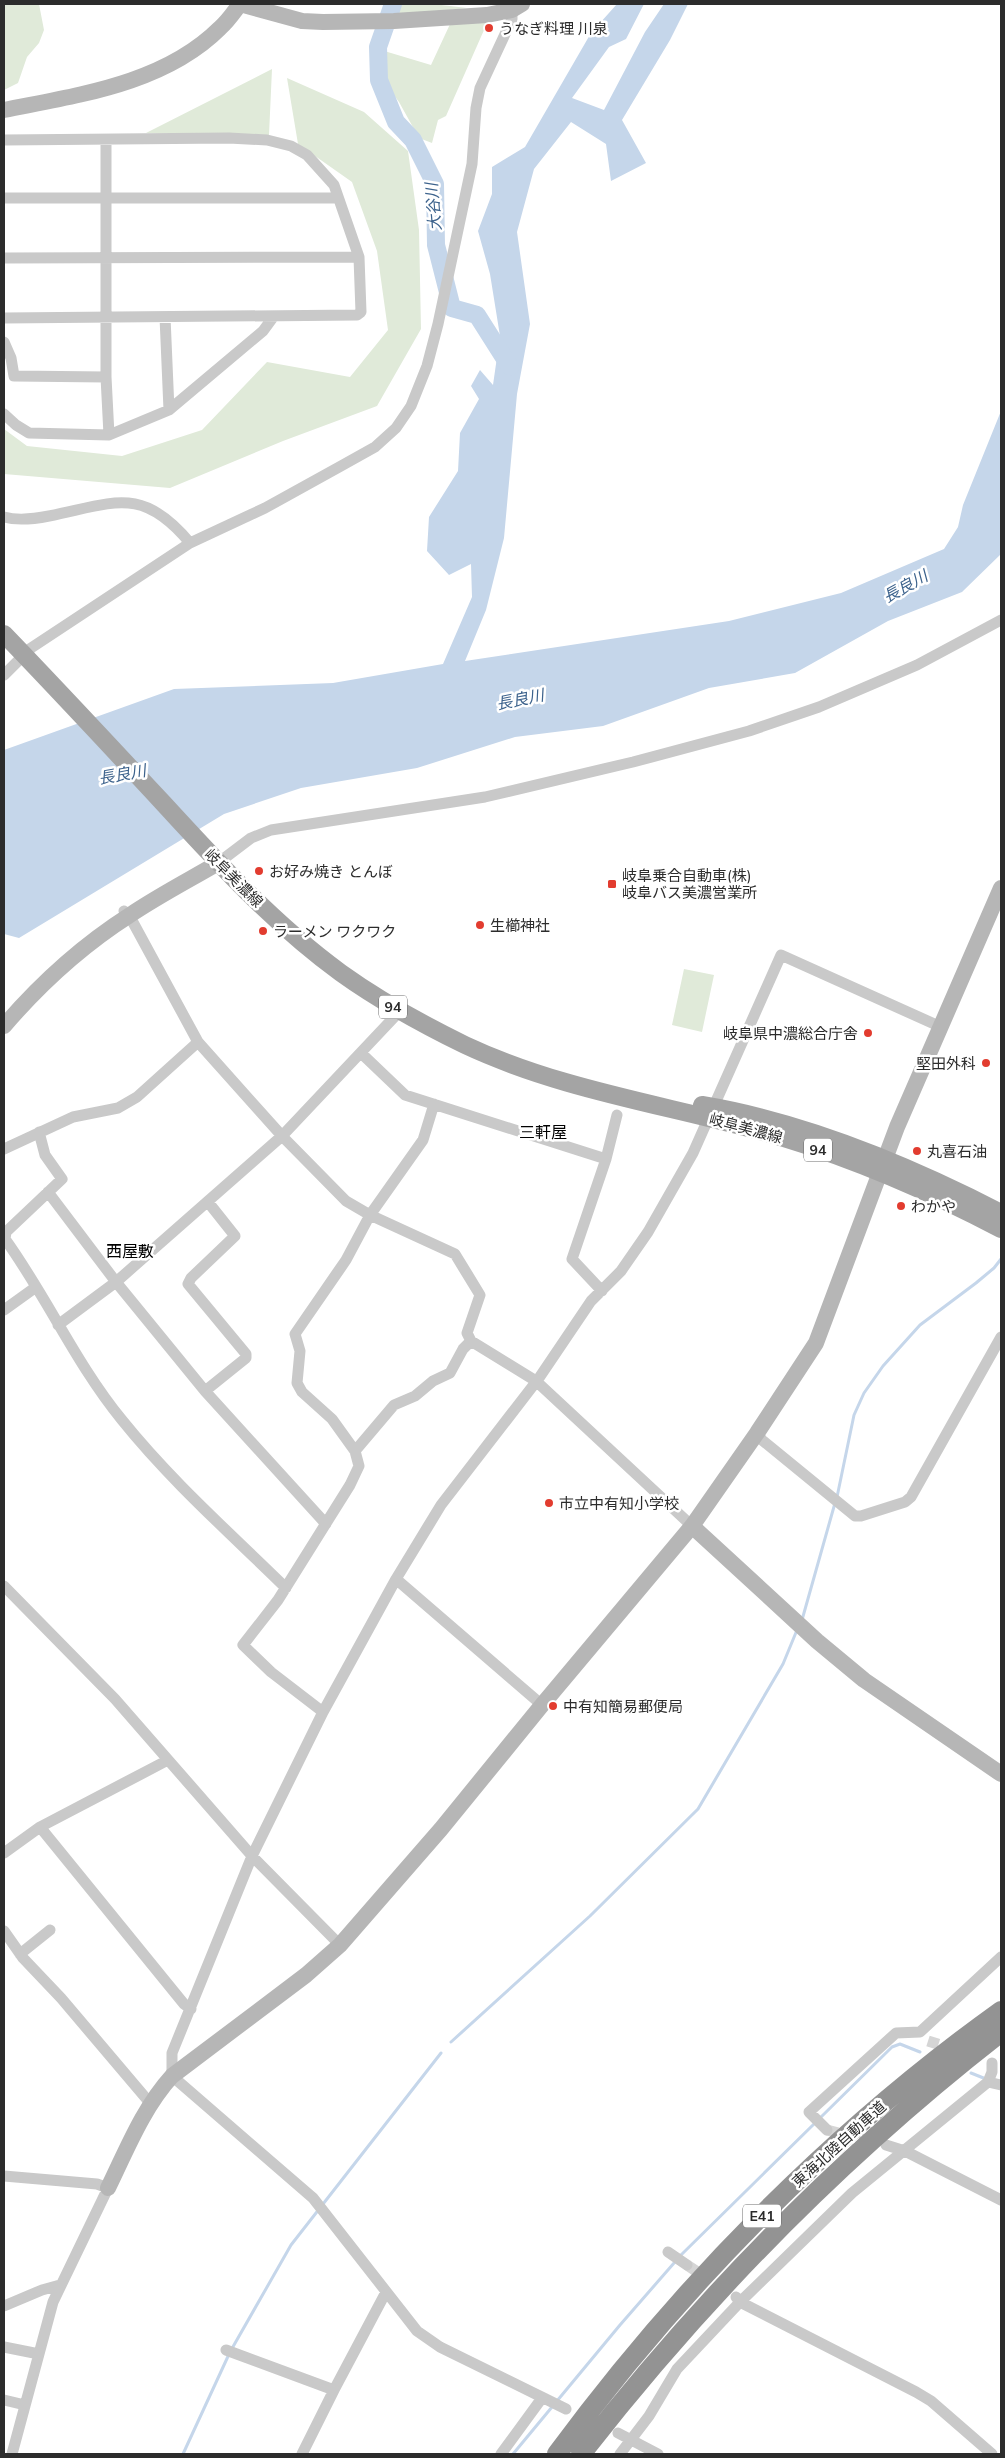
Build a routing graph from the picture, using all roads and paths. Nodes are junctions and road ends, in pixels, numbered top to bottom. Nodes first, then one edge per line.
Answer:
1 (240, 4) edge
2 (517, 7) edge
3 (4, 110) edge
4 (4, 140) edge
5 (106, 140) junction
6 (106, 197) junction
7 (4, 198) edge
8 (338, 198) junction
9 (359, 257) junction
10 (4, 258) edge
11 (107, 258) junction
12 (274, 316) junction
13 (106, 317) junction
14 (165, 317) junction
15 (4, 318) edge
16 (4, 342) edge
17 (106, 377) junction
18 (169, 410) junction
19 (4, 414) edge
20 (109, 435) junction
21 (4, 517) edge
22 (190, 543) junction
23 (1001, 620) edge
24 (4, 634) edge
25 (24, 655) junction
26 (4, 675) edge
27 (218, 863) junction
28 (1001, 888) edge
29 (126, 913) junction
30 (400, 1012) junction
31 (4, 1026) edge
32 (941, 1026) junction
33 (198, 1042) junction
34 (361, 1053) junction
35 (434, 1104) junction
36 (712, 1113) junction
37 (617, 1115) dead end
38 (39, 1132) junction
39 (282, 1136) junction
40 (4, 1149) edge
41 (606, 1159) junction
42 (882, 1166) junction
43 (48, 1192) junction
44 (208, 1202) junction
45 (1001, 1213) edge
46 (370, 1215) junction
47 (1001, 1229) edge
48 (116, 1282) junction
49 (36, 1287) junction
50 (602, 1291) junction
51 (4, 1310) edge
52 (58, 1325) junction
53 (1001, 1337) edge
54 (471, 1341) junction
55 (536, 1381) junction
56 (205, 1391) junction
57 (757, 1433) junction
58 (355, 1451) junction
59 (326, 1524) junction
60 (692, 1526) junction
61 (396, 1579) junction
62 (4, 1586) edge
63 (286, 1588) junction
64 (542, 1705) junction
65 (323, 1712) junction
66 (168, 1760) junction
67 (1001, 1774) edge
68 (40, 1827) junction
69 (4, 1853) edge
70 (252, 1856) junction
71 (50, 1930) dead end
72 (4, 1931) edge
73 (340, 1945) junction
74 (20, 1954) junction
75 (1001, 1957) edge
76 (1001, 2002) edge
77 (191, 2009) junction
78 (1001, 2011) edge
79 (920, 2032) junction
80 (1001, 2032) edge
81 (1001, 2039) edge
82 (928, 2041) tunnel mouth
83 (924, 2068) junction
84 (172, 2076) junction
85 (1001, 2085) edge
86 (150, 2103) junction
87 (825, 2127) tunnel mouth
88 (880, 2140) junction
89 (905, 2151) junction
90 (4, 2174) edge
91 (108, 2188) junction
92 (1001, 2200) edge
93 (670, 2254) dead end
94 (685, 2264) tunnel mouth
95 (60, 2285) junction
96 (386, 2292) junction
97 (738, 2300) junction
98 (4, 2306) edge
99 (4, 2347) edge
100 (229, 2351) dead end
101 (39, 2354) junction
102 (334, 2390) junction
103 (543, 2398) junction
104 (4, 2400) edge
105 (25, 2405) junction
106 (565, 2409) dead end
107 (618, 2433) dead end
108 (631, 2440) junction
109 (9, 2453) edge
110 (302, 2454) edge
111 (501, 2454) edge
112 (557, 2454) edge
113 (581, 2454) edge
114 (620, 2454) edge
115 (658, 2454) edge
116 (992, 2454) edge

1 - 2 street
1 - 3 street
2 - 22 street
4 - 5 street
5 - 6 street
5 - 8 street
6 - 7 street
6 - 8 street
6 - 11 street
8 - 9 street
9 - 11 street
9 - 12 street
10 - 11 street
11 - 13 street
12 - 14 street
12 - 18 street
13 - 14 street
13 - 15 street
13 - 17 street
14 - 18 street
16 - 17 street
17 - 20 street
18 - 20 street
19 - 20 street
21 - 22 street
22 - 25 street
23 - 27 street
24 - 25 main road, 岐阜美濃線 / 94
25 - 26 street
25 - 27 main road, 岐阜美濃線 / 94
27 - 29 street
27 - 30 main road, 岐阜美濃線 / 94
28 - 32 street
29 - 31 street
29 - 33 street
30 - 34 street
30 - 36 main road, 岐阜美濃線 / 94
32 - 36 street
32 - 42 street
33 - 38 street
33 - 39 street
34 - 35 street
34 - 39 street
35 - 41 street
35 - 46 street
36 - 42 main road, 岐阜美濃線 / 94
36 - 50 street
37 - 41 street
38 - 40 street
38 - 43 street
39 - 44 street
39 - 46 street
41 - 50 street
42 - 45 main road, 岐阜美濃線 / 94
42 - 47 main road, 岐阜美濃線 / 94
42 - 57 street
43 - 48 street
43 - 49 street
44 - 48 street
44 - 56 street
46 - 54 street
46 - 58 street
48 - 52 street
48 - 56 street
49 - 51 street
49 - 52 street
50 - 55 street
52 - 63 street
53 - 57 street
54 - 55 street
54 - 58 street
55 - 60 street
55 - 61 street
56 - 59 street
57 - 60 street
58 - 59 street
59 - 63 street
60 - 64 street
60 - 67 street
61 - 64 street
61 - 65 street
62 - 66 street
63 - 65 street
64 - 73 street
65 - 70 street
66 - 68 street
66 - 70 street
68 - 69 street
68 - 77 street
70 - 73 street
70 - 77 street
71 - 74 street
72 - 74 street
73 - 84 street
74 - 86 street
75 - 79 street
76 - 83 highway
77 - 84 street
78 - 83 highway, 東海北陸自動車道 / E41
79 - 82 street
79 - 87 street
80 - 88 highway, 東海北陸自動車道 / E41
81 - 88 highway
83 - 112 highway, 東海北陸自動車道 / E41
84 - 86 street
84 - 96 street
85 - 89 street
86 - 91 street
88 - 89 street
88 - 113 highway, 東海北陸自動車道 / E41
89 - 92 street
89 - 97 street
90 - 91 street
91 - 95 street
93 - 94 street
95 - 98 street
95 - 101 street
96 - 102 street
96 - 103 street
97 - 108 street
97 - 116 street
99 - 101 street
100 - 102 street
101 - 105 street
102 - 110 street
103 - 106 street
103 - 111 street
104 - 105 street
105 - 109 street
107 - 108 street
108 - 114 street
108 - 115 street

